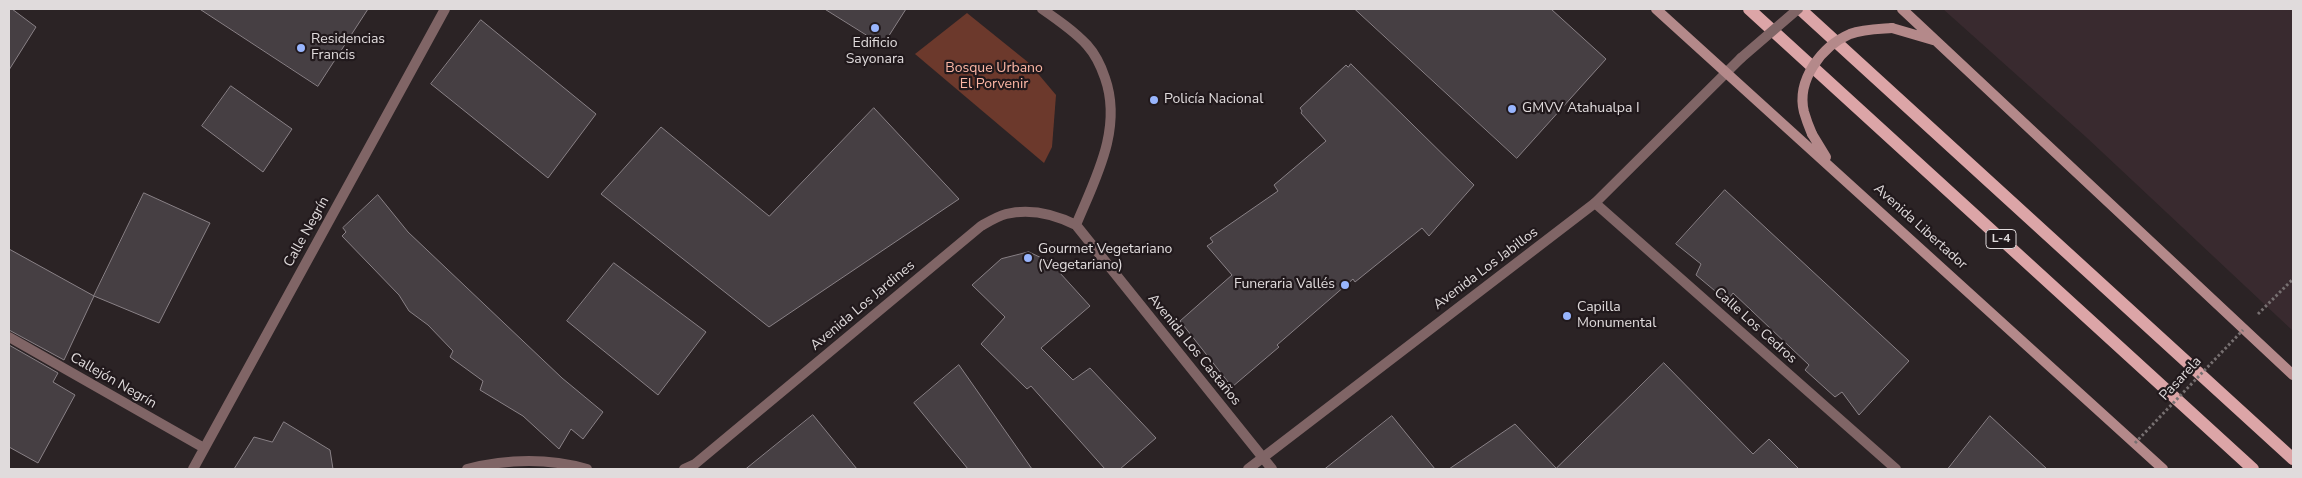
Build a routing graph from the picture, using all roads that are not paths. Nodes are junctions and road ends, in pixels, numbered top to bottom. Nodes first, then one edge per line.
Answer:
1 (445, 9) edge
2 (1042, 9) edge
3 (1656, 9) edge
4 (1749, 9) edge
5 (1799, 9) edge
6 (1902, 9) edge
7 (1936, 42) junction
8 (1725, 72) junction
9 (1831, 166) junction
10 (1595, 203) junction
11 (1076, 225) junction
12 (9, 337) edge
13 (2293, 375) edge
14 (204, 448) junction
15 (1262, 458) junction
16 (2293, 459) edge
17 (193, 469) edge
18 (467, 469) edge
19 (587, 469) edge
20 (684, 469) edge
21 (1248, 469) edge
22 (1272, 469) edge
23 (1896, 469) edge
24 (2163, 469) edge
25 (2253, 469) edge

1 - 14 street, Calle Negrín
2 - 11 street
3 - 8 main road, Avenida Libertador
4 - 25 main road, L-4
5 - 8 street, Avenida Los Jabillos, bridge
5 - 16 main road, L-4
6 - 7 main road
7 - 9 main road, bridge
7 - 13 main road
8 - 9 main road, Avenida Libertador
8 - 10 street, Avenida Los Jabillos
9 - 24 main road, Avenida Libertador
10 - 15 street, Avenida Los Jabillos
10 - 23 street, Calle Los Cedros
11 - 15 street, Avenida Los Castaños
11 - 20 street, Avenida Los Jardines
12 - 14 street, Callejón Negrín
14 - 17 street, Calle Negrín
15 - 21 street, Avenida Los Jabillos
15 - 22 street, Avenida Los Castaños
18 - 19 street

